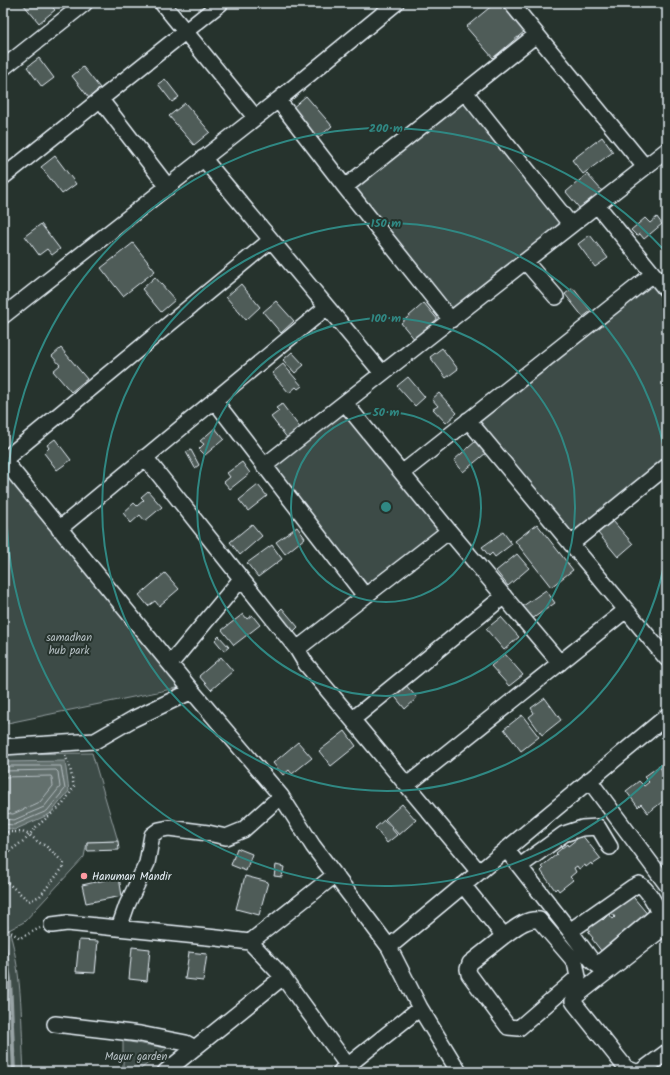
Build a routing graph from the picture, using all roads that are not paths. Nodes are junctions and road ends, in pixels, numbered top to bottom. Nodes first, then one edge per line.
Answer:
1 (85, 3) edge
2 (162, 3) edge
3 (221, 3) edge
4 (396, 3) edge
5 (511, 3) edge
6 (69, 8) edge
7 (185, 32) junction
8 (536, 35) junction
9 (3, 68) edge
10 (465, 92) junction
11 (101, 100) junction
12 (278, 100) junction
13 (255, 117) junction
14 (667, 151) edge
15 (203, 158) junction
16 (645, 167) junction
17 (3, 177) edge
18 (168, 187) junction
19 (345, 188) junction
20 (597, 205) junction
21 (571, 225) junction
22 (271, 240) junction
23 (525, 261) junction
24 (653, 274) junction
25 (667, 291) edge
26 (556, 297) dead end
27 (327, 306) junction
28 (3, 316) edge
29 (451, 320) junction
30 (382, 373) junction
31 (214, 400) junction
32 (345, 403) junction
33 (468, 420) junction
34 (145, 457) junction
35 (4, 459) edge
36 (264, 466) junction
37 (667, 466) edge
38 (402, 473) junction
39 (59, 529) junction
40 (449, 531) junction
41 (571, 544) junction
42 (241, 578) junction
43 (365, 596) junction
44 (504, 596) junction
45 (626, 610) junction
46 (297, 649) junction
47 (667, 659) edge
48 (171, 663) junction
49 (560, 663) junction
50 (192, 691) junction
51 (667, 716) edge
52 (353, 719) junction
53 (3, 748) edge
54 (589, 780) junction
55 (407, 785) junction
56 (281, 796) junction
57 (610, 847) dead end
58 (506, 849) junction
59 (520, 866) junction
60 (479, 872) junction
61 (335, 875) junction
62 (463, 885) junction
63 (667, 885) edge
64 (52, 925) road end
65 (667, 925) edge
66 (119, 928) junction
67 (570, 931) junction
68 (504, 936) junction
69 (250, 942) junction
70 (389, 947) junction
71 (283, 977) junction
72 (420, 1008) junction
73 (55, 1024) dead end
74 (195, 1048) junction
75 (667, 1052) edge
76 (344, 1069) edge
77 (165, 1072) edge
78 (459, 1072) edge
79 (636, 1072) edge
80 (640, 1072) edge

1 - 6 street
2 - 7 street
3 - 7 street
4 - 12 street
5 - 8 street
6 - 9 street
7 - 11 street
7 - 13 street
8 - 10 street
8 - 16 street
10 - 19 street
10 - 21 street
11 - 17 street
11 - 18 street
12 - 13 street
12 - 19 street
13 - 15 street
14 - 16 street
15 - 18 street
15 - 22 street
16 - 20 street
18 - 28 street
19 - 29 street
20 - 21 street
20 - 24 street
21 - 23 street
22 - 27 street
22 - 35 street
23 - 26 street
23 - 29 street
24 - 25 street
24 - 33 street
27 - 30 street
27 - 31 street
29 - 30 street
30 - 32 street
31 - 34 street
31 - 36 street
32 - 36 street
32 - 38 street
33 - 38 street
33 - 41 street
34 - 39 street
34 - 42 street
35 - 39 street
36 - 43 street
37 - 41 street
38 - 40 street
39 - 48 street
40 - 43 street
40 - 44 street
41 - 45 street
42 - 46 street
42 - 48 street
43 - 46 street
44 - 49 street
44 - 52 street
45 - 47 street
45 - 49 street
46 - 52 street
48 - 50 street
49 - 55 street
50 - 53 street
50 - 56 street
51 - 54 street
52 - 55 street
54 - 58 street
54 - 63 street
55 - 60 street
56 - 61 street
56 - 66 street
57 - 59 street
58 - 59 street
58 - 60 street
59 - 67 street
60 - 62 street
61 - 69 street
61 - 70 street
62 - 68 street
62 - 70 street
64 - 66 street
65 - 79 street
66 - 69 street
67 - 67 street
68 - 68 street
69 - 71 street
70 - 72 street
71 - 74 street
71 - 76 street
72 - 76 street
72 - 78 street
73 - 74 street
74 - 77 street
75 - 80 street

